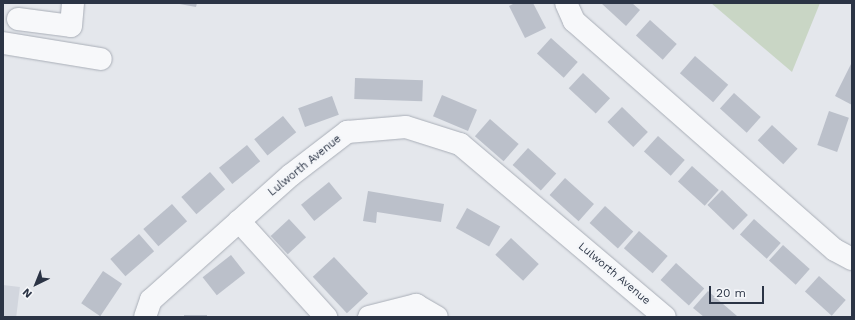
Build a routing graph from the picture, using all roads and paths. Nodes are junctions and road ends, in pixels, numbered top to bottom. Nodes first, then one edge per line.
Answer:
1 (73, 3) edge
2 (566, 3) edge
3 (14, 13) edge
4 (3, 43) edge
5 (101, 59) dead end
6 (239, 221) junction
7 (852, 259) edge
8 (145, 317) edge
9 (326, 317) edge
10 (369, 317) edge
11 (437, 317) edge
12 (665, 317) edge

1 - 3 street
2 - 7 street
4 - 5 street
6 - 8 street, Lulworth Avenue
6 - 9 street
6 - 12 street, Lulworth Avenue
10 - 11 street

